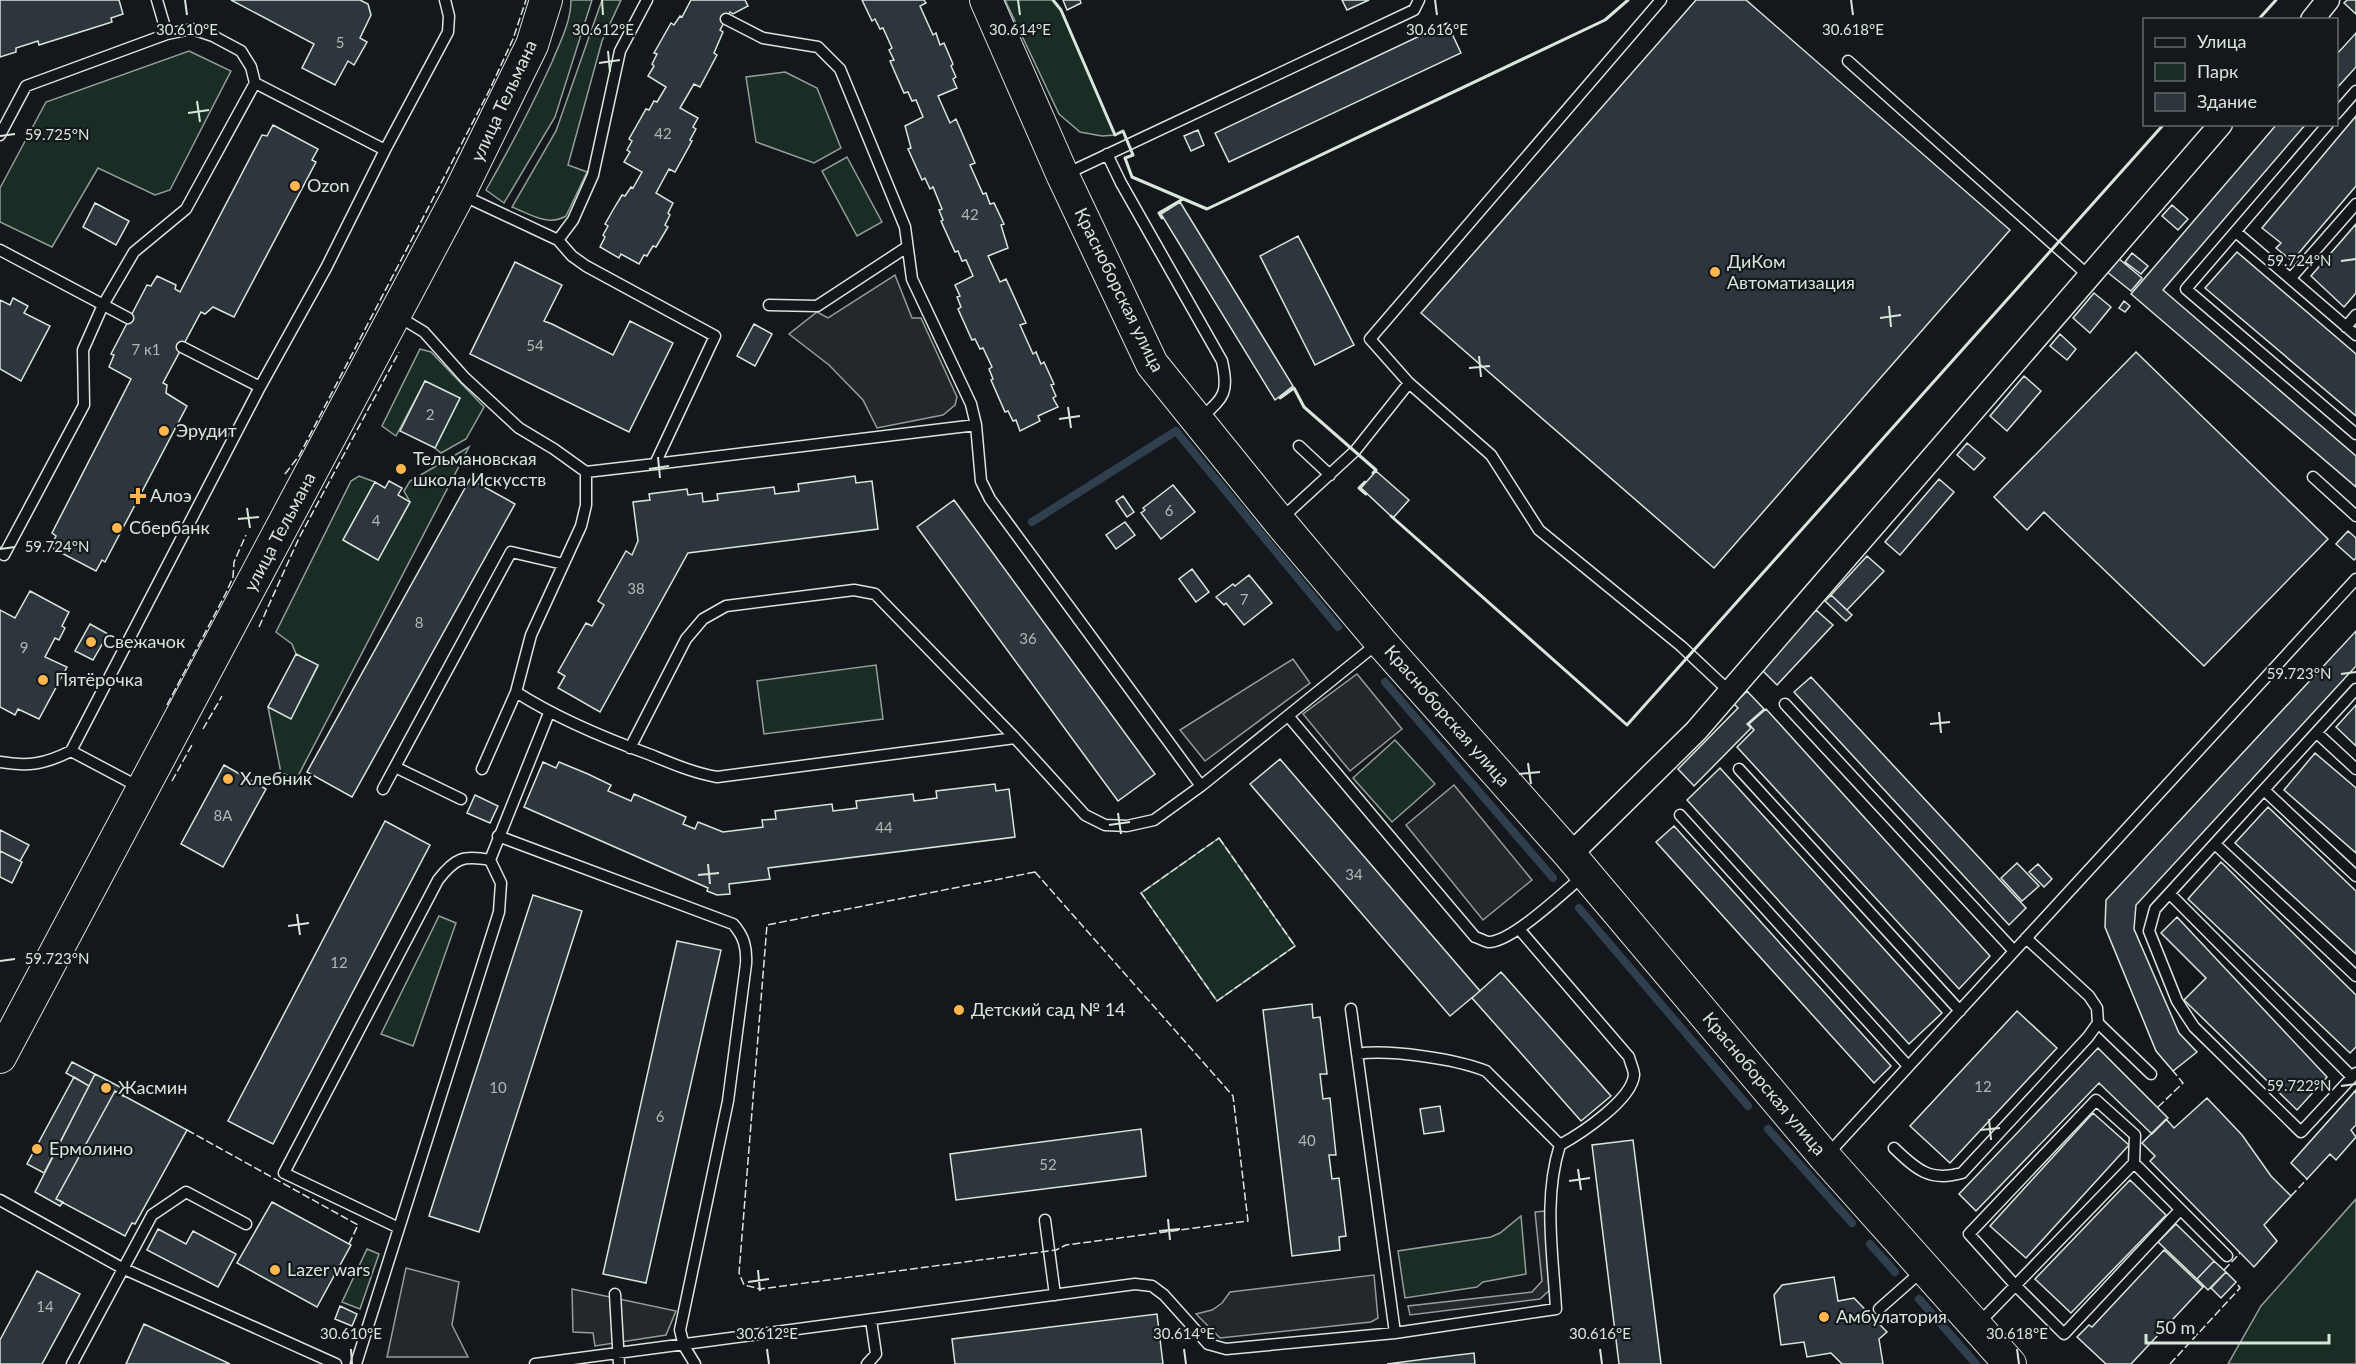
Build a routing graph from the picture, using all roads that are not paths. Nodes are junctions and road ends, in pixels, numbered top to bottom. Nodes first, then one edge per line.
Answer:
1 (157, 0) edge
2 (445, 0) edge
3 (546, 0) edge
4 (647, 0) edge
5 (986, 0) edge
6 (1419, 0) edge
7 (1661, 0) edge
8 (2328, 0) edge
9 (2314, 18) edge
10 (726, 19) dead end
11 (167, 34) junction
12 (1848, 62) dead end
13 (255, 83) junction
14 (2356, 91) edge
15 (2338, 113) edge
16 (2219, 126) edge
17 (2326, 126) edge
18 (0, 135) edge
19 (385, 150) junction
20 (1107, 154) junction
21 (1063, 176) junction
22 (459, 194) junction
23 (2356, 204) edge
24 (2236, 232) junction
25 (558, 240) junction
26 (908, 247) junction
27 (0, 250) edge
28 (2090, 277) junction
29 (2291, 278) junction
30 (103, 305) junction
31 (769, 305) dead end
32 (396, 314) junction
33 (2356, 315) edge
34 (128, 318) dead end
35 (2346, 327) junction
36 (2356, 335) edge
37 (182, 347) dead end
38 (1409, 383) junction
39 (260, 387) junction
40 (1198, 421) junction
41 (976, 425) junction
42 (2356, 434) edge
43 (1299, 446) dead end
44 (655, 464) junction
45 (586, 472) junction
46 (1330, 475) junction
47 (2313, 477) dead end
48 (2356, 516) edge
49 (1279, 522) junction
50 (0, 553) edge
51 (563, 564) junction
52 (2356, 579) edge
53 (1380, 641) junction
54 (2356, 689) edge
55 (516, 692) junction
56 (1730, 692) junction
57 (1785, 704) dead end
58 (549, 713) junction
59 (1289, 717) junction
60 (2317, 733) junction
61 (1015, 738) junction
62 (630, 748) junction
63 (70, 751) junction
64 (0, 762) edge
65 (395, 767) junction
66 (2356, 768) edge
67 (482, 769) dead end
68 (1739, 769) dead end
69 (1201, 786) junction
70 (143, 789) junction
71 (383, 789) dead end
72 (2264, 790) junction
73 (461, 799) dead end
74 (1680, 814) dead end
75 (498, 836) junction
76 (2216, 844) junction
77 (490, 860) junction
78 (1578, 864) junction
79 (2356, 876) edge
80 (2170, 894) junction
81 (1519, 929) junction
82 (2026, 938) junction
83 (2014, 951) junction
84 (2356, 976) edge
85 (1351, 1009) dead end
86 (1960, 1011) junction
87 (2098, 1023) junction
88 (1357, 1054) junction
89 (0, 1057) edge
90 (1908, 1066) junction
91 (2151, 1074) dead end
92 (2354, 1075) edge
93 (1560, 1145) junction
94 (1894, 1148) dead end
95 (1825, 1157) junction
96 (2134, 1163) junction
97 (0, 1200) edge
98 (2180, 1210) junction
99 (1046, 1220) dead end
100 (246, 1224) dead end
101 (399, 1228) junction
102 (2227, 1256) dead end
103 (122, 1268) junction
104 (1924, 1269) junction
105 (2015, 1285) junction
106 (615, 1294) dead end
107 (1055, 1295) junction
108 (1879, 1309) dead end
109 (871, 1320) junction
110 (1976, 1326) junction
111 (1395, 1333) junction
112 (684, 1346) junction
113 (619, 1359) edge
114 (72, 1364) edge
115 (336, 1364) edge
116 (356, 1364) edge
117 (535, 1364) edge
118 (696, 1364) edge
119 (867, 1364) edge
120 (2010, 1364) edge

1 - 11 lane
2 - 19 lane
3 - 22 street, улица Тельмана
4 - 25 lane
5 - 21 street, Красноборская улица
6 - 20 lane
7 - 38 lane
8 - 9 street
10 - 26 lane
11 - 13 lane
11 - 18 lane
12 - 28 lane
13 - 19 lane
13 - 30 lane
14 - 15 lane
16 - 28 street
17 - 24 lane
19 - 39 lane
20 - 21 lane
20 - 40 lane
21 - 40 street, Красноборская улица
22 - 25 lane
22 - 32 street, улица Тельмана
23 - 29 lane
24 - 29 lane
24 - 42 lane
25 - 44 lane
26 - 31 lane
26 - 41 lane
27 - 30 lane
28 - 56 street
29 - 35 lane
30 - 34 lane
30 - 50 lane
32 - 45 lane
32 - 70 street, улица Тельмана
33 - 35 lane
35 - 36 lane
37 - 39 lane
38 - 46 lane
38 - 56 lane
39 - 63 lane
40 - 49 street, Красноборская улица
41 - 44 lane
41 - 69 lane
43 - 46 lane
44 - 45 lane
45 - 51 lane
46 - 49 lane
47 - 48 lane
49 - 53 street, Красноборская улица
51 - 55 lane
51 - 65 lane
52 - 82 lane
53 - 59 lane
53 - 78 street, Красноборская улица
54 - 60 lane
55 - 58 lane
55 - 67 lane
56 - 78 street
57 - 83 lane
58 - 62 lane
58 - 75 lane
59 - 69 lane
59 - 81 lane
60 - 66 lane
60 - 72 lane
61 - 62 lane
61 - 62 lane
61 - 69 lane
63 - 64 lane
63 - 70 lane
65 - 71 lane
65 - 73 lane
68 - 86 lane
70 - 89 street, улица Тельмана
72 - 76 lane
72 - 79 lane
74 - 90 lane
75 - 77 lane
75 - 112 lane
76 - 80 lane
76 - 84 lane
77 - 101 lane
77 - 101 lane
78 - 81 lane
78 - 95 street, Красноборская улица
80 - 92 lane
80 - 92 lane
81 - 93 lane
82 - 83 lane
82 - 87 lane
83 - 86 lane
85 - 88 lane
86 - 90 lane
87 - 91 lane
87 - 94 lane
88 - 93 lane
88 - 111 lane
90 - 95 lane
93 - 111 lane
95 - 104 street, Красноборская улица
96 - 98 lane
96 - 105 lane
96 - 105 lane
97 - 103 lane
98 - 102 lane
98 - 105 lane
99 - 107 lane
100 - 103 lane
101 - 116 lane
103 - 114 lane
103 - 115 lane
104 - 108 lane
104 - 110 street, Красноборская улица
105 - 110 lane
106 - 113 lane
107 - 109 lane
107 - 111 lane
109 - 112 lane
109 - 119 lane
110 - 120 street, Красноборская улица
112 - 113 lane
112 - 118 lane
113 - 117 lane

